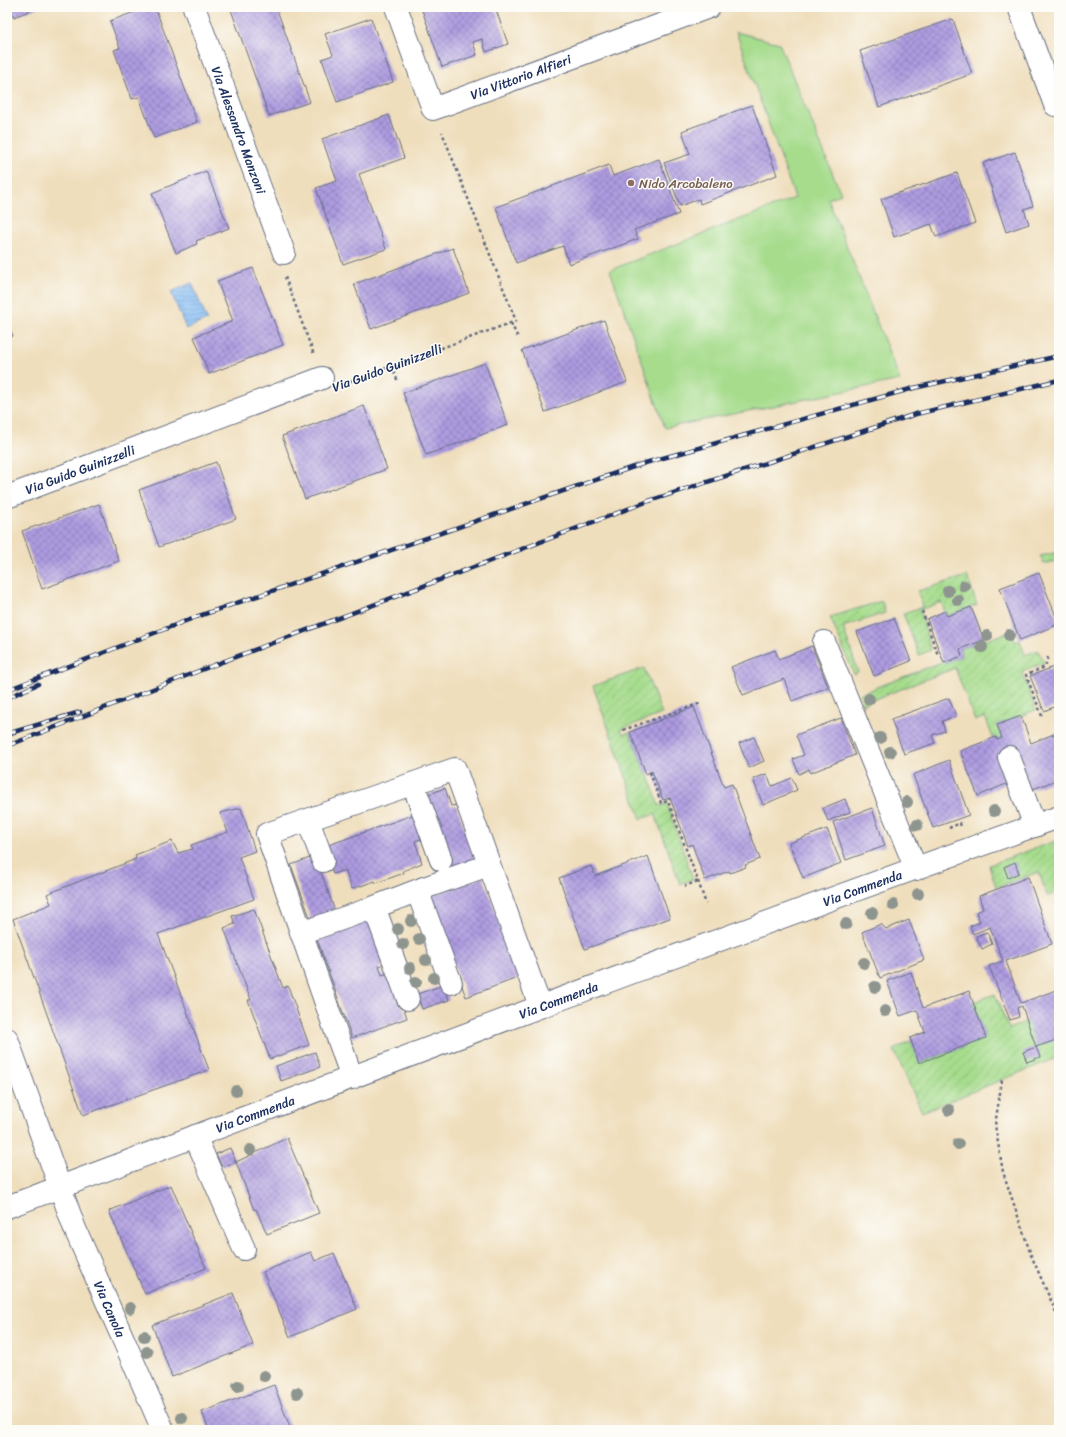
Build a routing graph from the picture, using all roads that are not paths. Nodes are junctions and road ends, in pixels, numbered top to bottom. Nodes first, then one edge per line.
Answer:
1 (194, 7) edge
2 (396, 7) edge
3 (709, 7) edge
4 (1019, 7) edge
5 (1057, 104) edge
6 (284, 253) road end
7 (322, 378) road end
8 (7, 497) edge
9 (824, 642) dead end
10 (1009, 757) dead end
11 (413, 784) junction
12 (1059, 817) edge
13 (308, 820) junction
14 (1035, 826) junction
15 (441, 860) dead end
16 (323, 861) dead end
17 (489, 865) junction
18 (916, 869) junction
19 (424, 888) junction
20 (367, 910) junction
21 (301, 933) junction
22 (451, 983) dead end
23 (408, 999) dead end
24 (540, 1006) junction
25 (7, 1039) edge
26 (352, 1078) junction
27 (195, 1136) junction
28 (60, 1188) junction
29 (7, 1207) edge
30 (244, 1249) dead end
31 (163, 1430) edge

1 - 6 street, Via Alessandro Manzoni
2 - 3 street, Via Vittorio Alfieri
4 - 5 street
7 - 8 street, Via Guido Guinizzelli
9 - 18 street
10 - 14 street
11 - 13 street
11 - 15 street
11 - 17 street
12 - 14 street, Via Commenda
13 - 16 street
13 - 21 street
14 - 18 street, Via Commenda
17 - 19 street
17 - 24 street
18 - 24 street, Via Commenda
19 - 20 street
19 - 22 street
20 - 21 street
20 - 23 street
21 - 26 street
24 - 26 street, Via Commenda
25 - 28 street
26 - 27 street, Via Commenda
27 - 28 street, Via Commenda
27 - 30 street
28 - 29 street, Via Commenda
28 - 31 street, Via Canola

